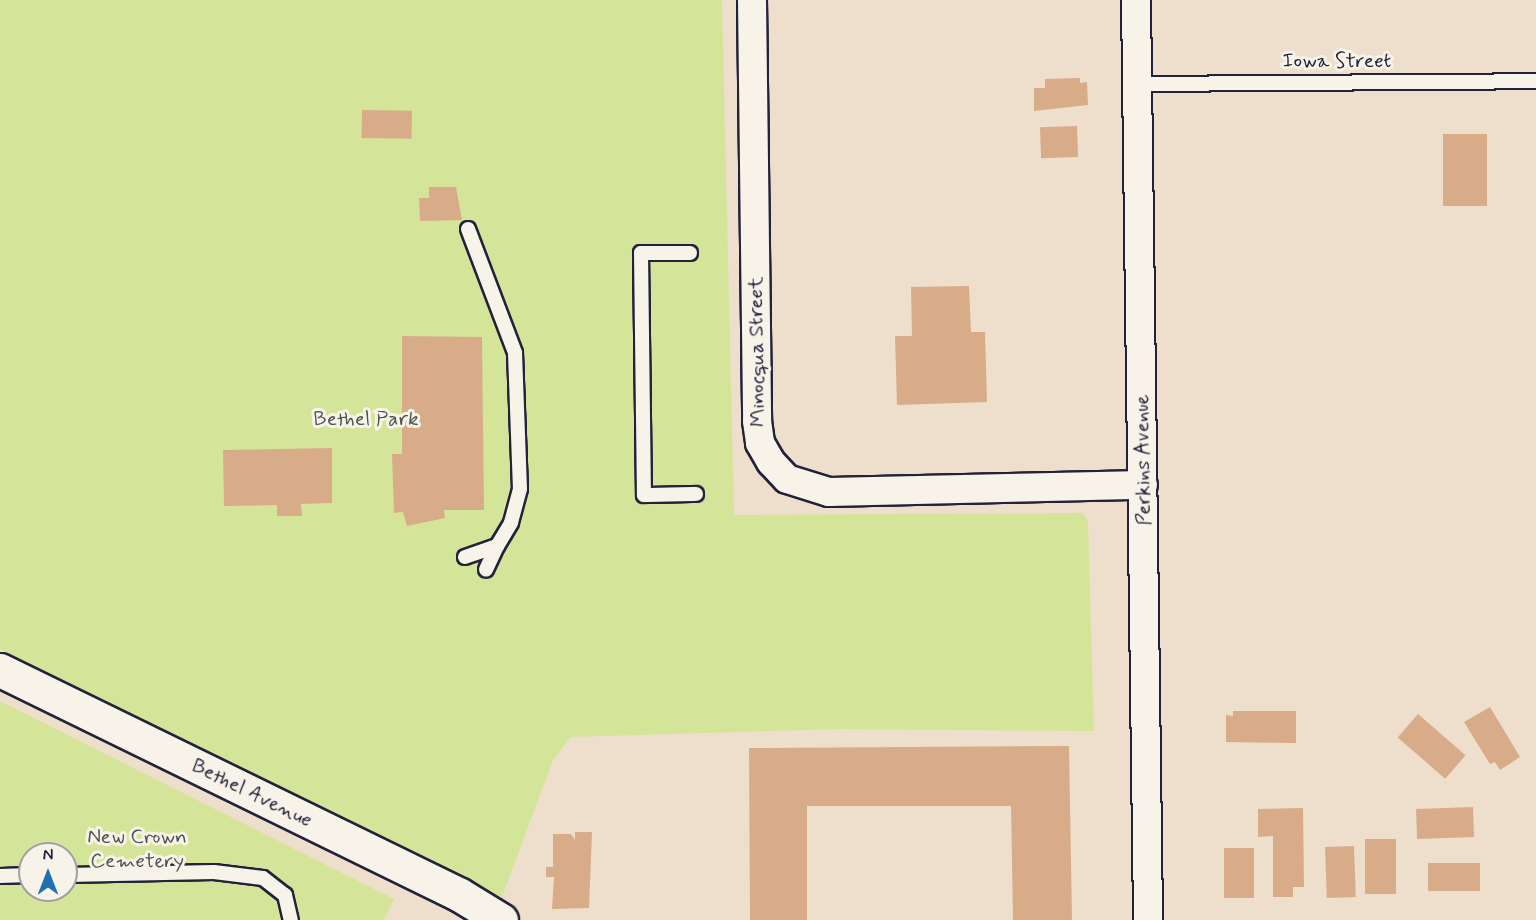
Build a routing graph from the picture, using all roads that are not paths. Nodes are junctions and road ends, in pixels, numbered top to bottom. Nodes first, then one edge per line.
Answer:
1 (752, 0) edge
2 (1136, 0) edge
3 (1536, 81) edge
4 (1138, 84) junction
5 (468, 229) dead end
6 (690, 253) dead end
7 (1143, 485) junction
8 (696, 494) dead end
9 (497, 546) junction
10 (465, 557) dead end
11 (486, 570) dead end
12 (0, 670) edge
13 (78, 875) edge
14 (0, 876) edge
15 (18, 876) edge
16 (291, 920) edge
17 (501, 920) edge
18 (1148, 920) edge

1 - 7 street, Minocqua Street
2 - 4 street, Perkins Avenue
3 - 4 lane, Iowa Street
4 - 7 street, Perkins Avenue
5 - 9 lane
6 - 8 lane
7 - 18 street, Perkins Avenue
9 - 10 lane
9 - 11 lane
12 - 17 street, Bethel Avenue
13 - 16 lane
14 - 15 lane

